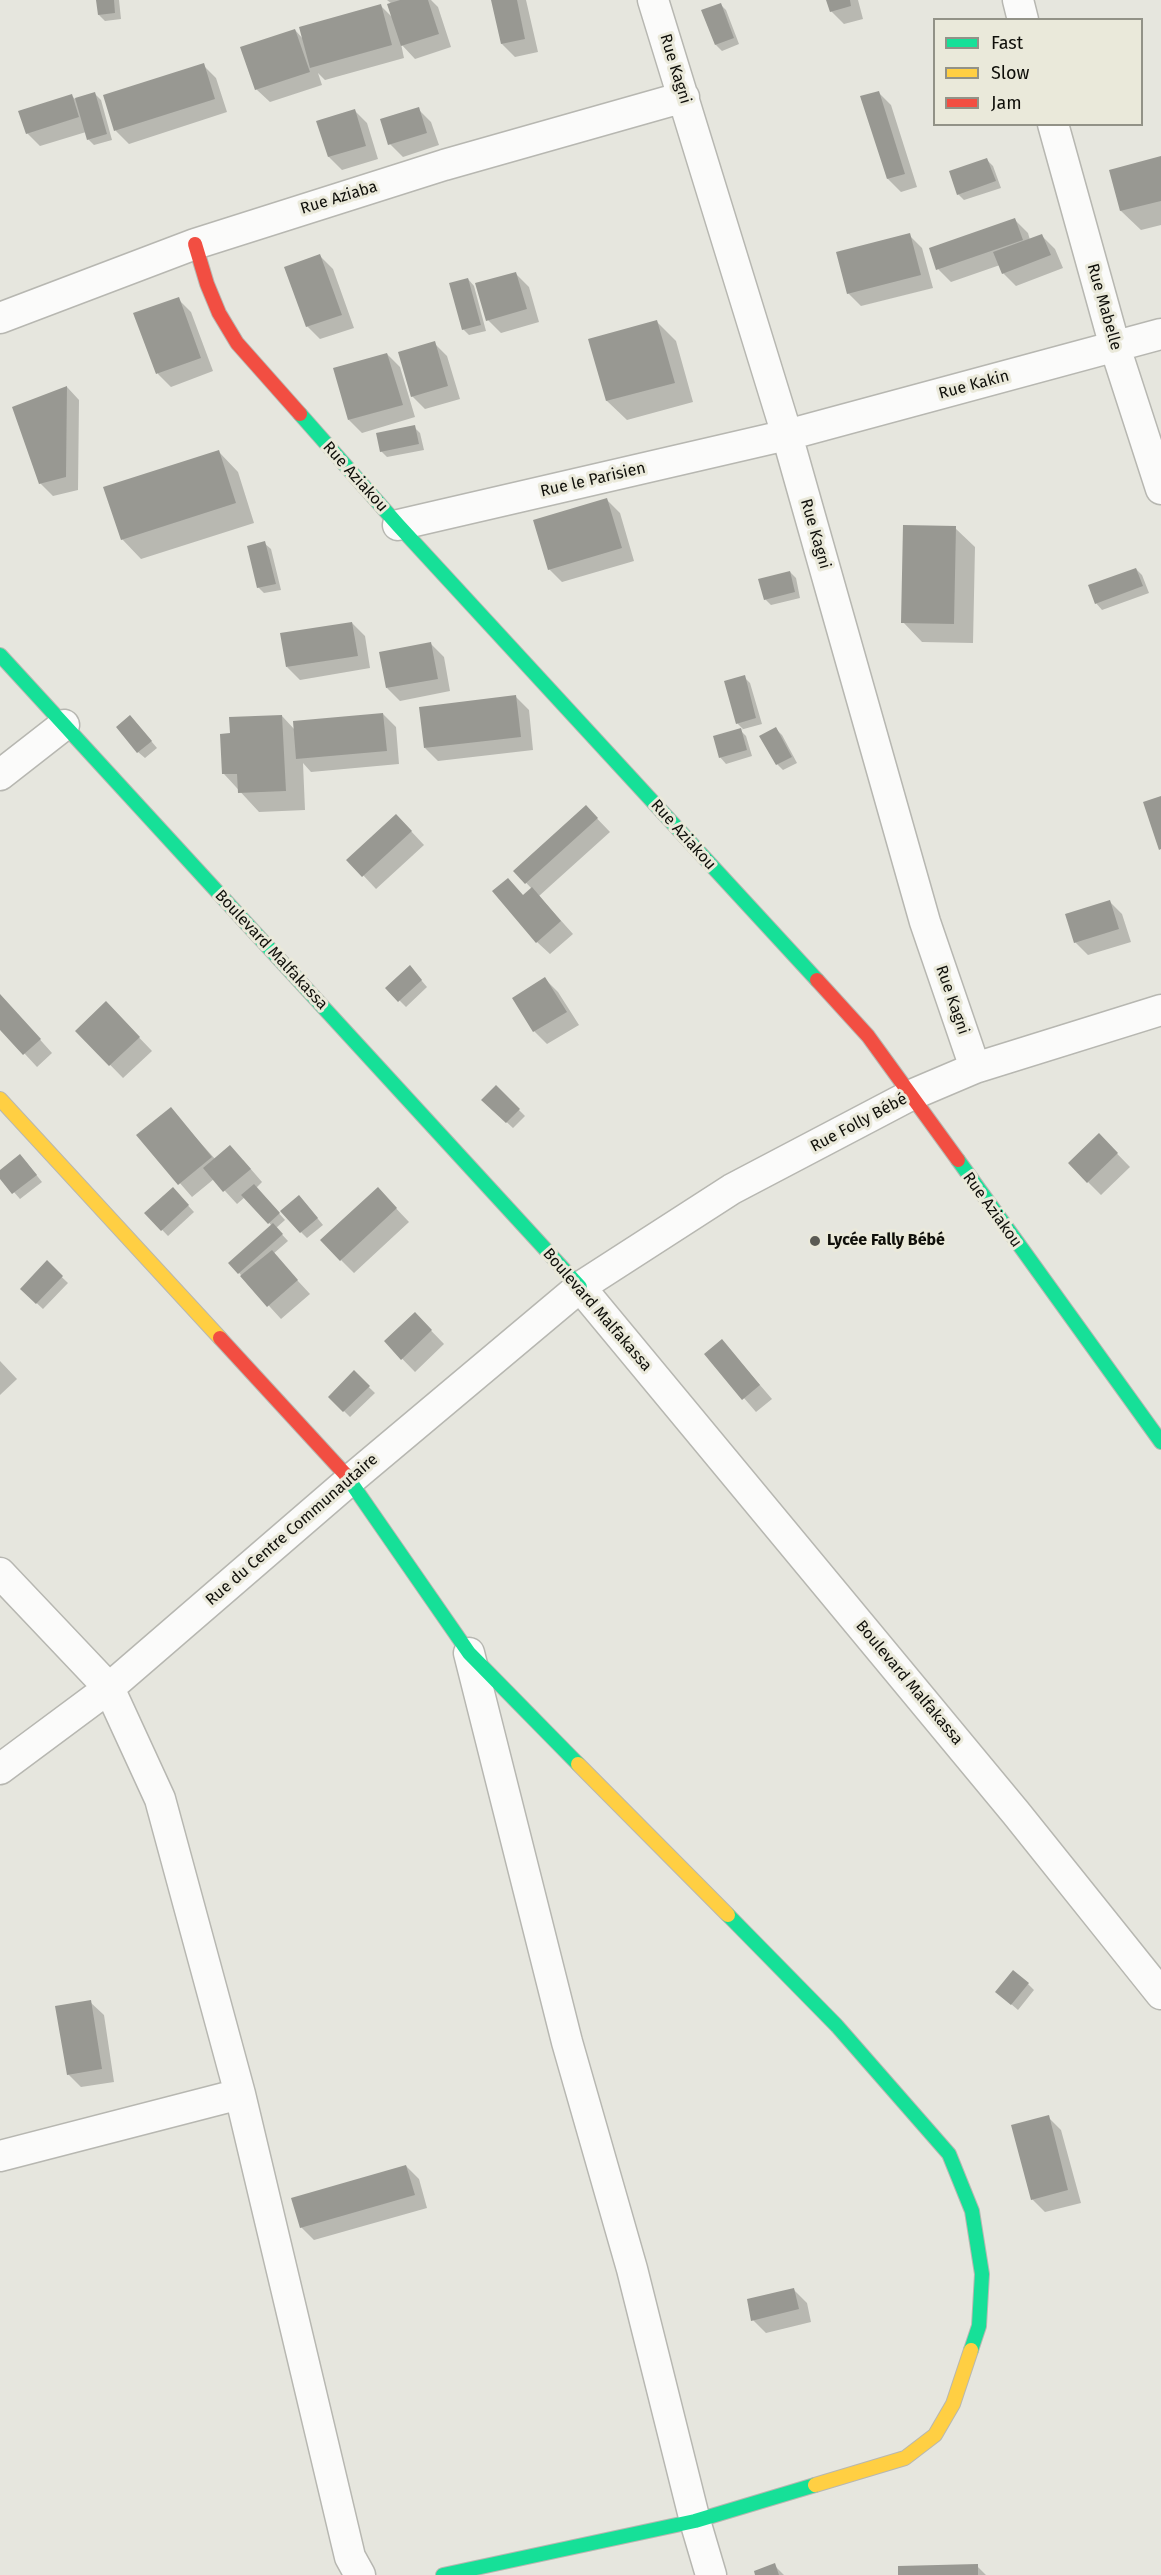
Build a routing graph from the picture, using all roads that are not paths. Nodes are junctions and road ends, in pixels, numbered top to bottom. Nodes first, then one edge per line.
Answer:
1 (653, 0) edge
2 (1018, 0) edge
3 (1022, 18) edge
4 (684, 97) junction
5 (1054, 126) edge
6 (195, 244) junction
7 (0, 318) edge
8 (1161, 334) edge
9 (1115, 347) junction
10 (787, 435) junction
11 (1161, 489) edge
12 (398, 525) junction
13 (0, 655) edge
14 (64, 725) junction
15 (0, 775) edge
16 (1161, 1010) edge
17 (975, 1068) junction
18 (909, 1096) junction
19 (0, 1099) edge
20 (580, 1287) junction
21 (1157, 1432) edge
22 (350, 1480) junction
23 (0, 1573) edge
24 (469, 1653) junction
25 (109, 1688) junction
26 (0, 1769) edge
27 (1161, 1994) edge
28 (240, 2094) junction
29 (0, 2156) edge
30 (695, 2521) junction
31 (360, 2575) edge
32 (443, 2575) edge
33 (711, 2575) edge

1 - 4 street, Rue Kagni
2 - 3 street
4 - 6 street, Rue Aziaba
4 - 10 street, Rue Kagni
5 - 9 street, Rue Mabelle
6 - 7 street, Rue Aziaba
6 - 12 street, Rue Aziakou
8 - 9 street, Rue Kakin
9 - 10 street, Rue Kakin
9 - 11 street, Rue Mabelle
10 - 12 street, Rue le Parisien
10 - 17 street, Rue Kagni
12 - 18 street, Rue Aziakou
13 - 14 street, Boulevard Malfakassa
14 - 15 street
14 - 20 street, Boulevard Malfakassa
16 - 17 street, Rue Folly Bébé
17 - 18 street, Rue Folly Bébé
18 - 20 street, Rue Folly Bébé
18 - 21 street, Rue Aziakou
19 - 22 street
20 - 22 street, Rue du Centre Communautaire
20 - 27 street, Boulevard Malfakassa
22 - 24 street
22 - 25 street, Rue du Centre Communautaire
23 - 25 street
24 - 30 street
24 - 30 street
25 - 26 street, Rue du Centre Communautaire
25 - 28 street
28 - 29 street
28 - 31 street
30 - 32 street
30 - 33 street

